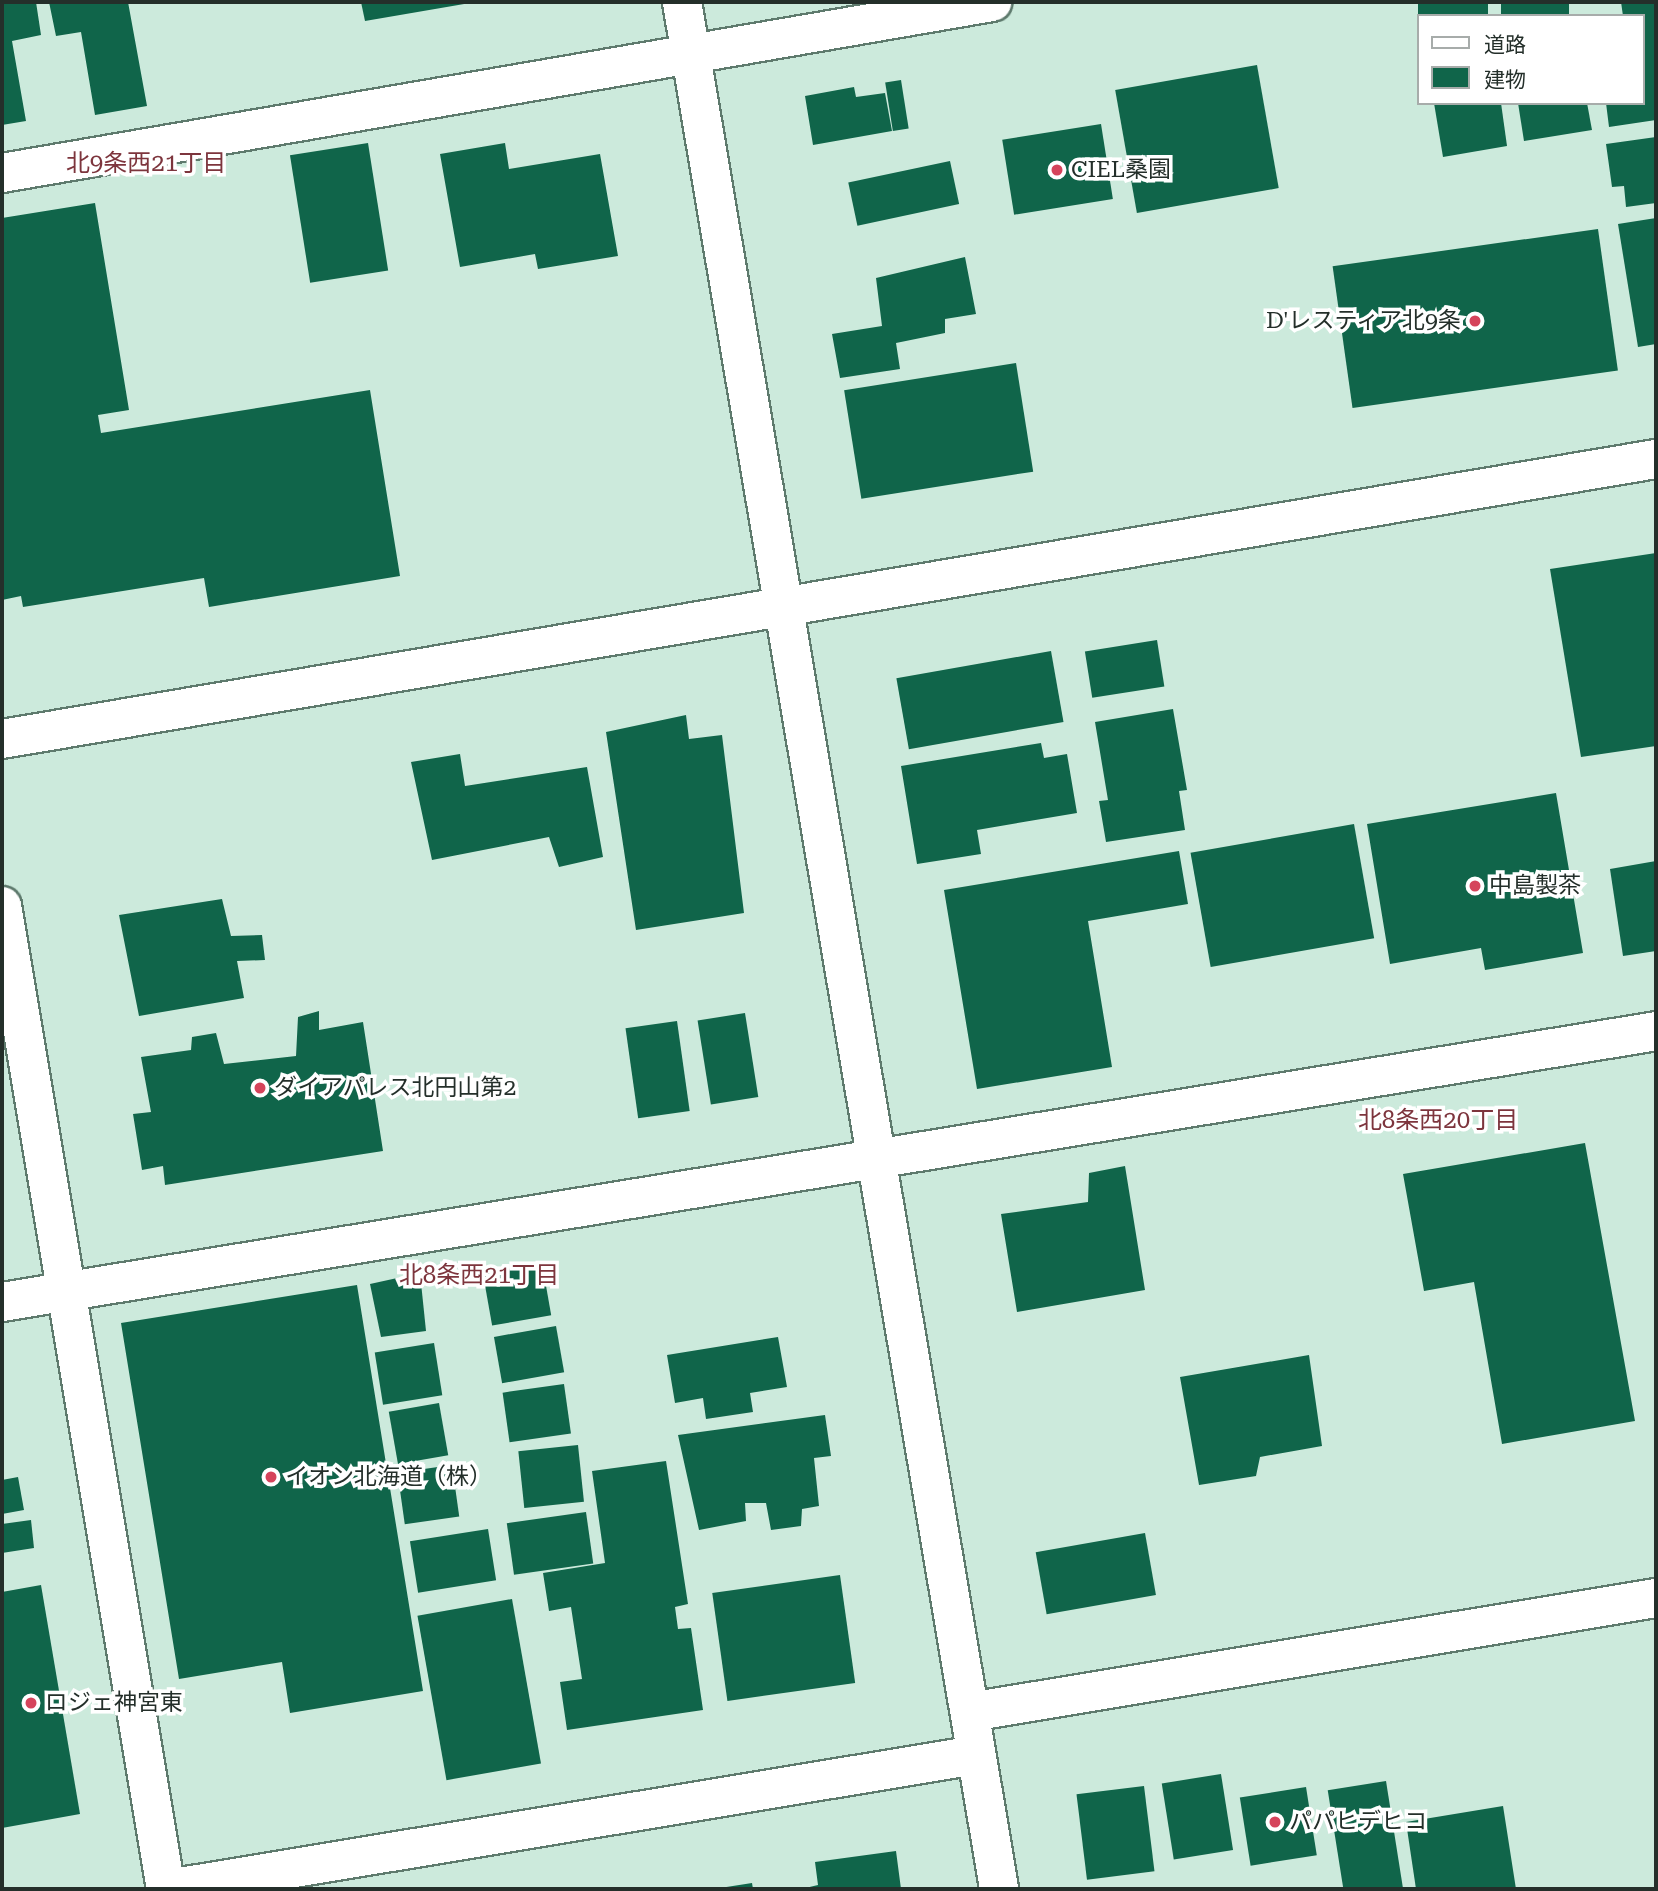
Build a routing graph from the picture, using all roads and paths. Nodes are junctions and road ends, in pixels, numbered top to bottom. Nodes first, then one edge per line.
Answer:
1 (682, 2) edge
2 (992, 2) edge
3 (691, 52) junction
4 (2, 173) edge
5 (1656, 459) edge
6 (785, 606) junction
7 (2, 739) edge
8 (2, 906) edge
9 (1656, 1031) edge
10 (877, 1158) junction
11 (66, 1292) junction
12 (2, 1302) edge
13 (1656, 1598) edge
14 (970, 1712) junction
15 (976, 1755) junction
16 (167, 1889) edge
17 (999, 1889) edge

1 - 3 street
2 - 3 street
3 - 4 street
3 - 6 street
5 - 6 street
6 - 7 street
6 - 10 street
8 - 11 street
9 - 10 street
10 - 11 street
10 - 14 street
11 - 12 street
11 - 16 street
13 - 14 street
14 - 15 street
15 - 16 street
15 - 17 street

